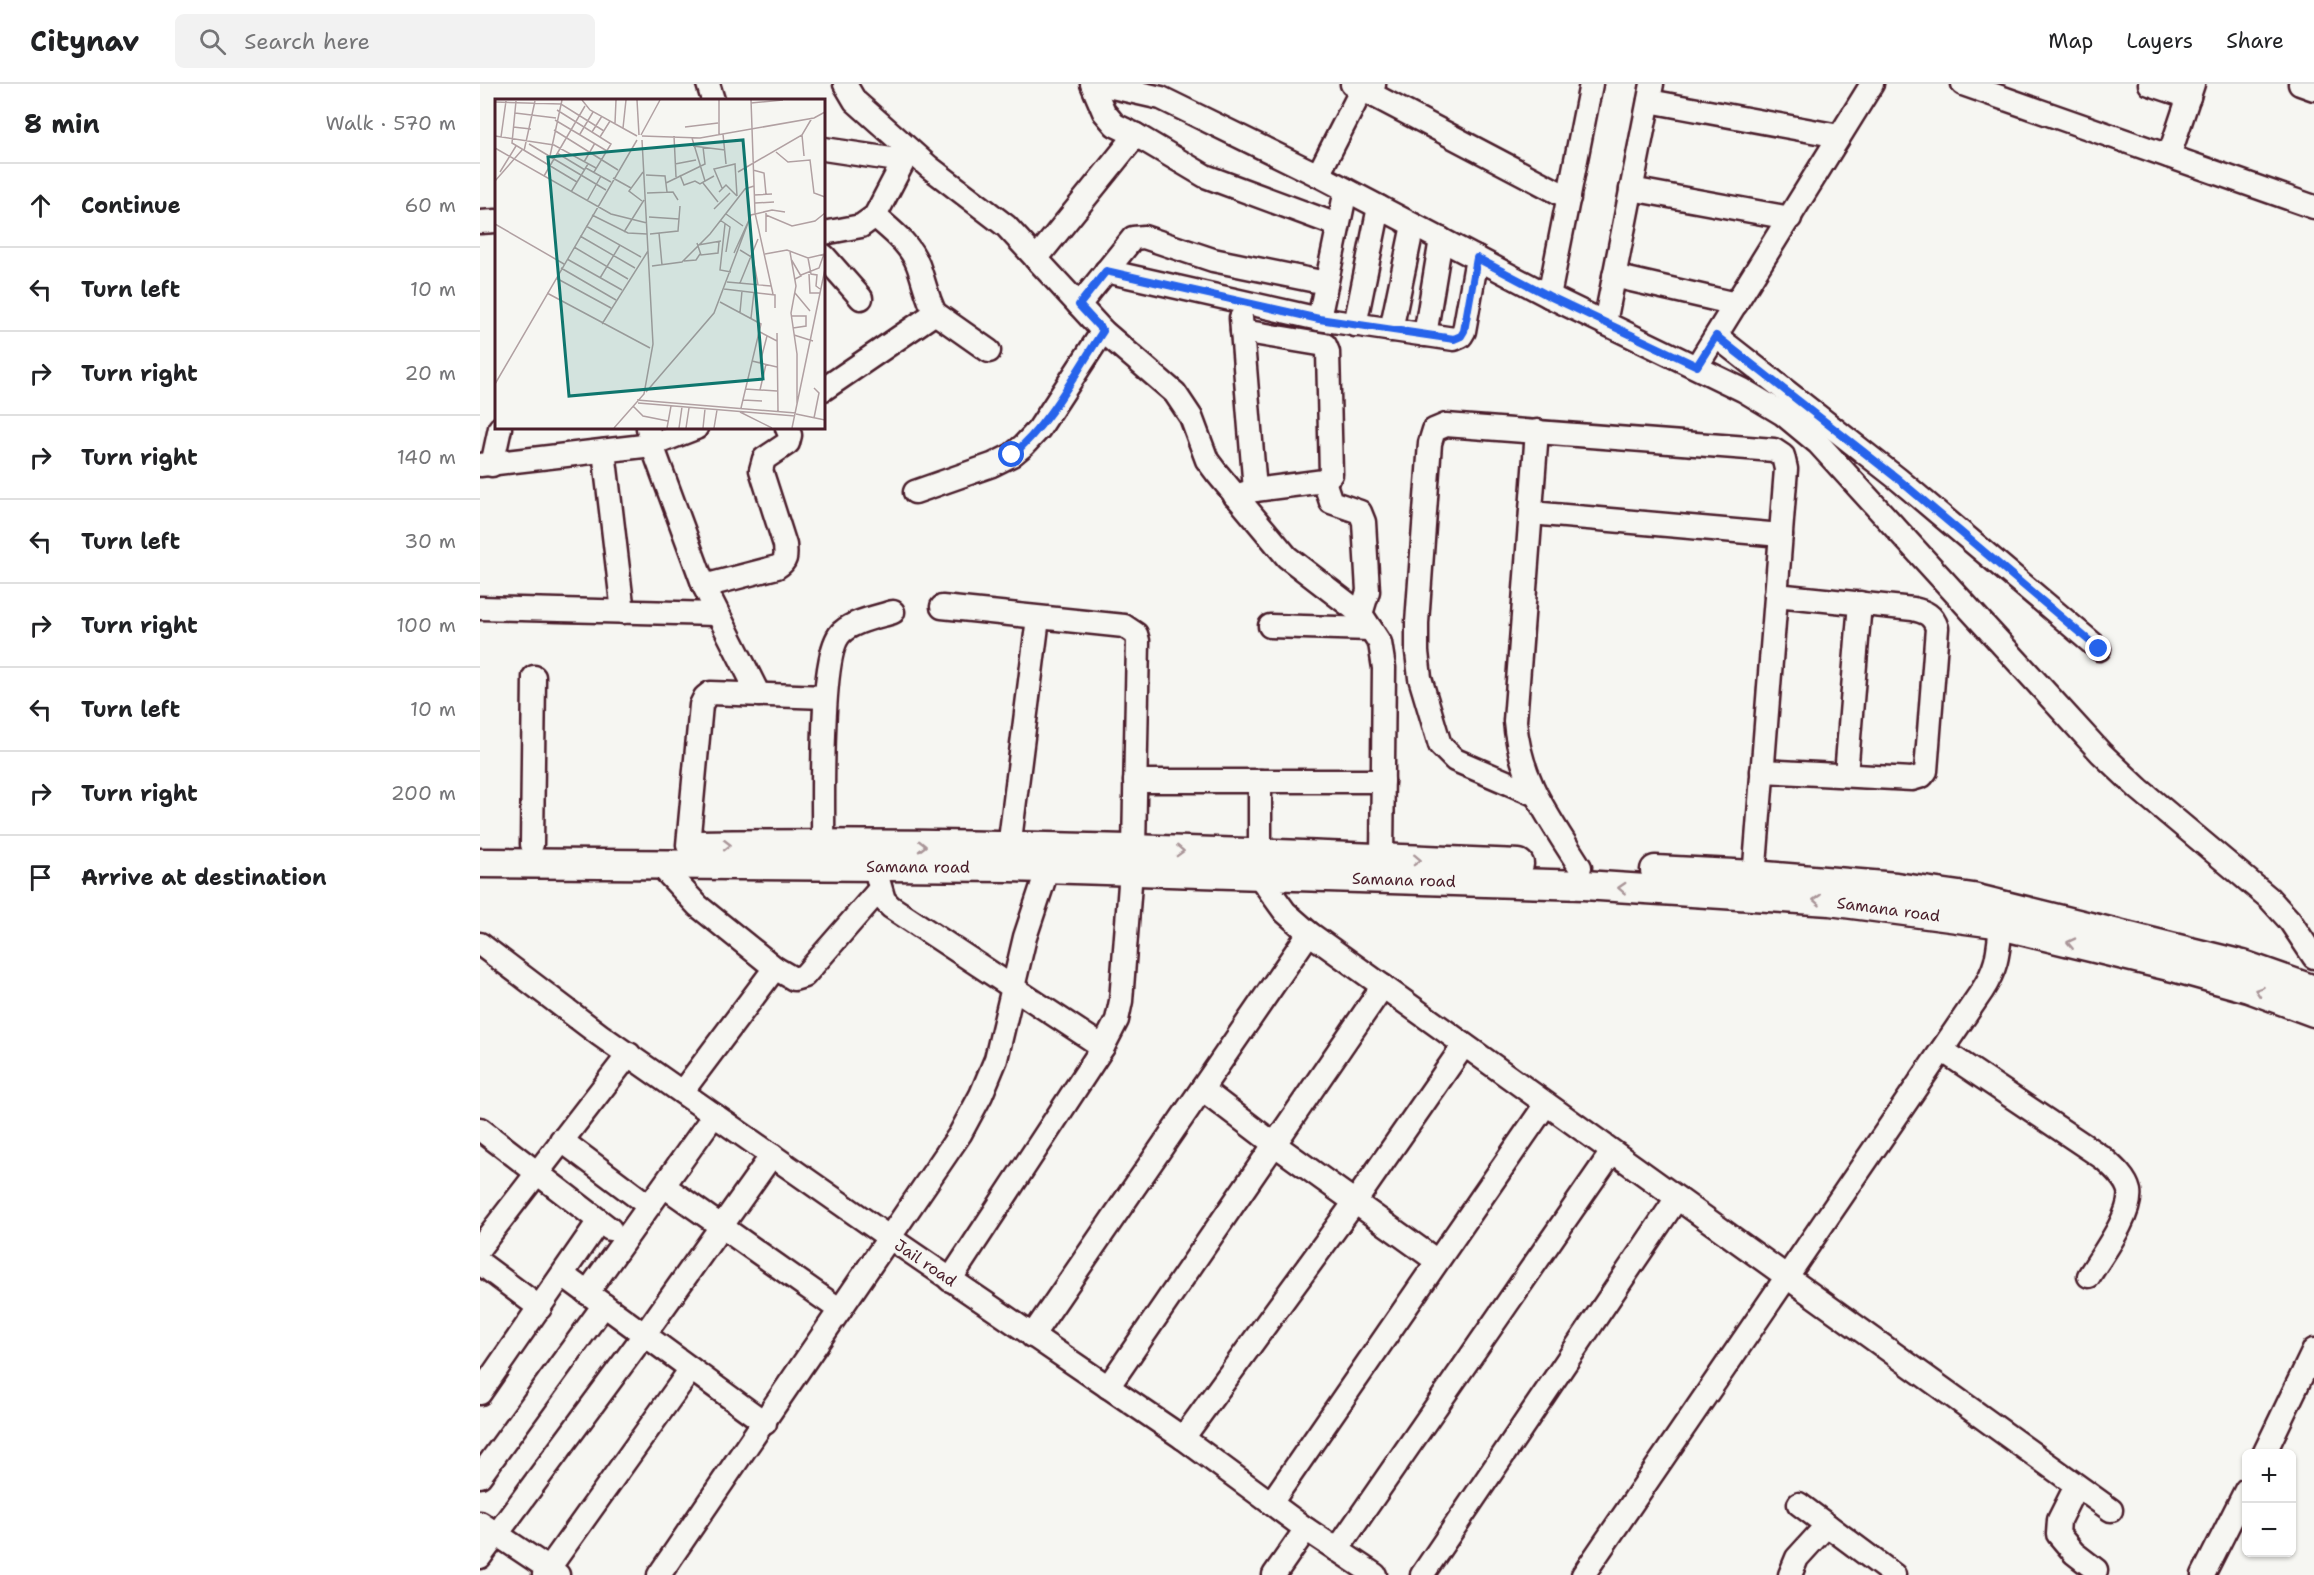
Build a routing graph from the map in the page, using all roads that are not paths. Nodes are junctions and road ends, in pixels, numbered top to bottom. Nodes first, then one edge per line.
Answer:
1 (708, 84) edge
2 (845, 84) edge
3 (1092, 84) edge
4 (1099, 84) edge
5 (1591, 84) edge
6 (1872, 84) edge
7 (1963, 84) edge
8 (2150, 84) edge
9 (2300, 84) edge
10 (1363, 86) edge
11 (2314, 89) edge
12 (2191, 90) edge
13 (1168, 91) edge
14 (1651, 93) edge
15 (713, 99) edge
16 (1136, 135) junction
17 (1839, 136) junction
18 (825, 149) edge
19 (906, 156) junction
20 (2169, 156) junction
21 (1318, 176) junction
22 (1631, 189) junction
23 (1346, 190) junction
24 (1569, 198) junction
25 (1379, 207) junction
26 (2314, 207) edge
27 (875, 216) junction
28 (1790, 218) junction
29 (495, 221) edge
30 (480, 222) edge
31 (1337, 225) junction
32 (1413, 225) junction
33 (825, 233) edge
34 (1441, 239) junction
35 (1477, 258) junction
36 (1036, 259) junction
37 (827, 266) edge
38 (1106, 271) junction
39 (1614, 276) junction
40 (1326, 283) junction
41 (1549, 296) junction
42 (861, 298) dead end
43 (1239, 302) junction
44 (1736, 304) junction
45 (1079, 305) junction
46 (936, 314) junction
47 (1319, 319) junction
48 (1605, 323) junction
49 (1355, 325) junction
50 (1391, 330) junction
51 (1103, 331) junction
52 (1242, 331) junction
53 (1425, 335) junction
54 (1716, 336) junction
55 (989, 351) dead end
56 (1697, 366) junction
57 (825, 388) edge
58 (500, 429) edge
59 (690, 429) edge
60 (787, 429) edge
61 (1537, 431) junction
62 (650, 436) edge
63 (604, 451) junction
64 (486, 465) edge
65 (1324, 481) junction
66 (915, 492) dead end
67 (1245, 493) junction
68 (1531, 513) junction
69 (1781, 535) junction
70 (704, 586) junction
71 (1776, 595) junction
72 (1860, 603) junction
73 (942, 607) dead end
74 (480, 608) edge
75 (623, 612) junction
76 (892, 612) dead end
77 (716, 614) junction
78 (1038, 618) junction
79 (1366, 621) junction
80 (1270, 627) dead end
81 (2099, 649) dead end
82 (534, 677) dead end
83 (759, 695) junction
84 (825, 697) junction
85 (1762, 771) junction
86 (1846, 775) junction
87 (1135, 781) junction
88 (1260, 781) junction
89 (1383, 781) junction
90 (1534, 794) junction
91 (823, 843) junction
92 (532, 844) junction
93 (480, 845) edge
94 (688, 845) junction
95 (1009, 848) junction
96 (1382, 858) junction
97 (1132, 860) junction
98 (480, 863) edge
99 (659, 864) junction
100 (1260, 865) junction
101 (1580, 867) junction
102 (1048, 868) junction
103 (877, 878) junction
104 (1753, 885) junction
105 (2001, 925) junction
106 (1309, 933) junction
107 (480, 944) edge
108 (2314, 957) edge
109 (774, 968) junction
110 (1383, 986) junction
111 (1012, 987) junction
112 (2314, 990) edge
113 (2314, 1012) edge
114 (1464, 1045) junction
115 (1103, 1047) junction
116 (1942, 1050) junction
117 (628, 1054) junction
118 (1202, 1089) junction
119 (682, 1092) junction
120 (1546, 1104) junction
121 (714, 1115) junction
122 (480, 1129) edge
123 (561, 1140) junction
124 (1274, 1144) junction
125 (1612, 1152) junction
126 (772, 1155) junction
127 (537, 1172) junction
128 (664, 1186) junction
129 (1677, 1198) junction
130 (1355, 1202) junction
131 (649, 1206) junction
132 (599, 1221) junction
133 (721, 1226) junction
134 (890, 1238) junction
135 (626, 1239) junction
136 (480, 1247) edge
137 (1437, 1261) junction
138 (480, 1263) edge
139 (563, 1275) junction
140 (2090, 1276) dead end
141 (1786, 1277) junction
142 (950, 1280) junction
143 (596, 1299) junction
144 (540, 1308) junction
145 (840, 1310) junction
146 (644, 1335) junction
147 (1032, 1336) junction
148 (2314, 1350) edge
149 (691, 1369) junction
150 (1108, 1387) junction
151 (480, 1393) edge
152 (765, 1423) junction
153 (1183, 1438) junction
154 (2266, 1449) edge
155 (480, 1476) edge
156 (2076, 1485) junction
157 (2242, 1500) edge
158 (1271, 1503) junction
159 (1799, 1504) dead end
160 (2111, 1510) dead end
161 (1827, 1525) junction
162 (489, 1528) edge
163 (1306, 1529) junction
164 (1337, 1550) junction
165 (480, 1557) edge
166 (2096, 1570) dead end
167 (550, 1573) edge
168 (660, 1575) edge
169 (1274, 1575) edge
170 (1375, 1575) edge
171 (1422, 1575) edge
172 (1583, 1575) edge
173 (1790, 1575) edge
174 (1894, 1575) edge
175 (2203, 1575) edge

1 - 15 street
2 - 19 street
3 - 16 street
4 - 13 street
5 - 24 street
6 - 17 street
7 - 20 street
8 - 12 street
9 - 11 street
10 - 21 street
10 - 24 street
12 - 20 street
13 - 21 street
14 - 17 street
14 - 22 street
16 - 31 street
16 - 36 street
17 - 28 street
18 - 19 street
19 - 27 street
19 - 36 street
20 - 26 street
21 - 23 street
22 - 28 street
22 - 39 street
23 - 25 street
23 - 31 street
24 - 41 street
25 - 32 street
25 - 49 street
27 - 33 street
27 - 46 street
28 - 44 street
29 - 30 street
31 - 40 street
32 - 34 street
32 - 50 street
34 - 35 street
34 - 53 street
35 - 41 street
35 - 53 street
36 - 45 street
37 - 42 street
38 - 40 street
38 - 43 street
38 - 45 street
39 - 44 street
39 - 48 street
40 - 47 street
41 - 48 street
43 - 47 street
43 - 52 street
44 - 54 street
45 - 51 street
46 - 55 street
46 - 57 street
47 - 49 street
48 - 56 street
49 - 50 street
50 - 53 street
51 - 66 street
51 - 67 street
52 - 65 street
52 - 67 street
54 - 56 street
54 - 81 street
56 - 108 street
58 - 64 street
59 - 62 street
60 - 70 street
61 - 68 street
61 - 69 street
61 - 90 street
62 - 63 street
62 - 70 street
63 - 64 street
63 - 75 street
65 - 67 street
65 - 79 street
67 - 79 street
68 - 69 street
68 - 90 street
69 - 71 street
70 - 77 street
71 - 72 street
71 - 85 street
72 - 86 street
72 - 86 street
73 - 78 street
74 - 75 street
75 - 77 street
76 - 84 street
77 - 83 street
78 - 87 street
78 - 95 street
79 - 80 street
79 - 89 street
82 - 92 street
83 - 84 street
83 - 94 street
84 - 91 street
85 - 86 street
85 - 104 street
87 - 88 street
87 - 97 street
88 - 89 street
88 - 100 street
89 - 96 street
90 - 101 street
94 -> 91 main road, Samana road
91 -> 95 main road, Samana road
92 - 93 main road, Samana road
92 - 94 main road, Samana road
95 - 97 main road, Samana road
96 - 100 main road, Samana road
96 -> 101 main road, Samana road
97 - 100 main road, Samana road
97 - 102 main road, Samana road
97 - 115 street
98 - 99 main road, Samana road
99 - 103 main road, Samana road
99 - 109 street
104 -> 100 main road, Samana road
100 - 106 street
101 - 104 main road, Samana road
102 - 103 main road, Samana road
102 - 111 street
103 - 109 street
103 - 111 street
105 -> 104 main road, Samana road
104 - 112 main road, Samana road
113 -> 105 main road, Samana road
105 - 116 street
106 - 110 street
106 - 118 street
107 - 117 street, Jail road
109 - 119 street
110 - 114 street
110 - 124 street
111 - 115 street
111 - 134 street
114 - 120 street
114 - 130 street
115 - 142 street
116 - 140 street
116 - 141 street
117 - 119 street, Jail road
117 - 123 street
118 - 124 street
118 - 147 street
119 - 121 street, Jail road
120 - 125 street
120 - 137 street
121 - 126 street, Jail road
121 - 128 street
122 - 127 street
123 - 127 street
123 - 131 street
124 - 130 street
124 - 150 street
125 - 129 street
125 - 164 street
126 - 133 street
126 - 134 street, Jail road
127 - 132 street
127 - 136 street
128 - 131 street
128 - 133 street
129 - 141 street
129 - 171 street
130 - 137 street
130 - 153 street
131 - 135 street
132 - 135 street
132 - 139 street
133 - 145 street
133 - 146 street
134 - 142 street, Jail road
134 - 145 street
135 - 143 street
137 - 158 street
138 - 144 street
139 - 143 street
139 - 144 street
141 - 156 street
141 - 172 street
142 - 147 street, Jail road
143 - 146 street
143 - 155 street
144 - 151 street
145 - 152 street
146 - 149 street
146 - 162 street
147 - 150 street, Jail road
148 - 154 street
149 - 152 street
149 - 167 street
150 - 153 street, Jail road
152 - 168 street
153 - 158 street, Jail road
156 - 160 street
156 - 166 street
157 - 175 street
158 - 163 street, Jail road
159 - 161 street
161 - 173 street
161 - 174 street
162 - 165 street
162 - 167 street
163 - 164 street, Jail road
163 - 169 street
164 - 170 street, Jail road

